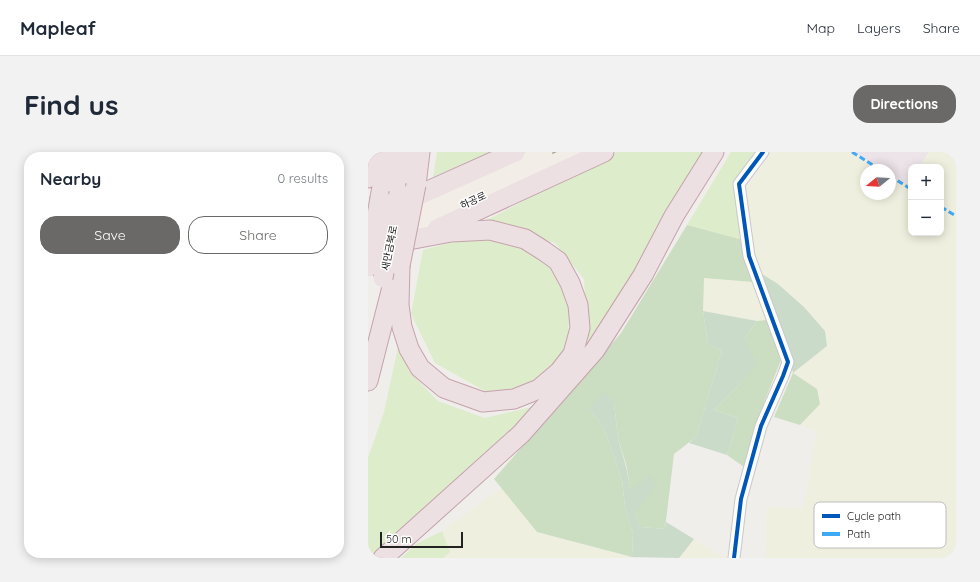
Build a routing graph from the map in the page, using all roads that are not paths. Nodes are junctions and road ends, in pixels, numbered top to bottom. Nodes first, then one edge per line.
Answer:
1 (374, 152) edge
2 (388, 152) edge
3 (406, 152) edge
4 (420, 152) edge
5 (515, 152) edge
6 (544, 152) edge
7 (577, 152) edge
8 (604, 152) edge
9 (714, 152) edge
10 (763, 152) edge
11 (368, 178) edge
12 (407, 189) junction
13 (368, 218) edge
14 (368, 231) edge
15 (414, 240) junction
16 (368, 245) edge
17 (368, 259) edge
18 (400, 266) junction
19 (376, 272) edge
20 (368, 344) edge
21 (368, 381) edge
22 (384, 558) edge
23 (734, 558) edge

1 - 11 highway
2 - 19 highway, 새만금북로, bridge
3 - 12 highway, 새만금북로
4 - 12 highway
5 - 13 highway
6 - 14 main road, 하공로
7 - 16 main road, 하공로
8 - 15 highway
9 - 22 highway
10 - 23 street
12 - 18 highway, bridge
12 - 19 highway, 새만금북로, bridge
15 - 17 highway
15 - 18 highway
18 - 21 highway
19 - 20 highway, 새만금북로

